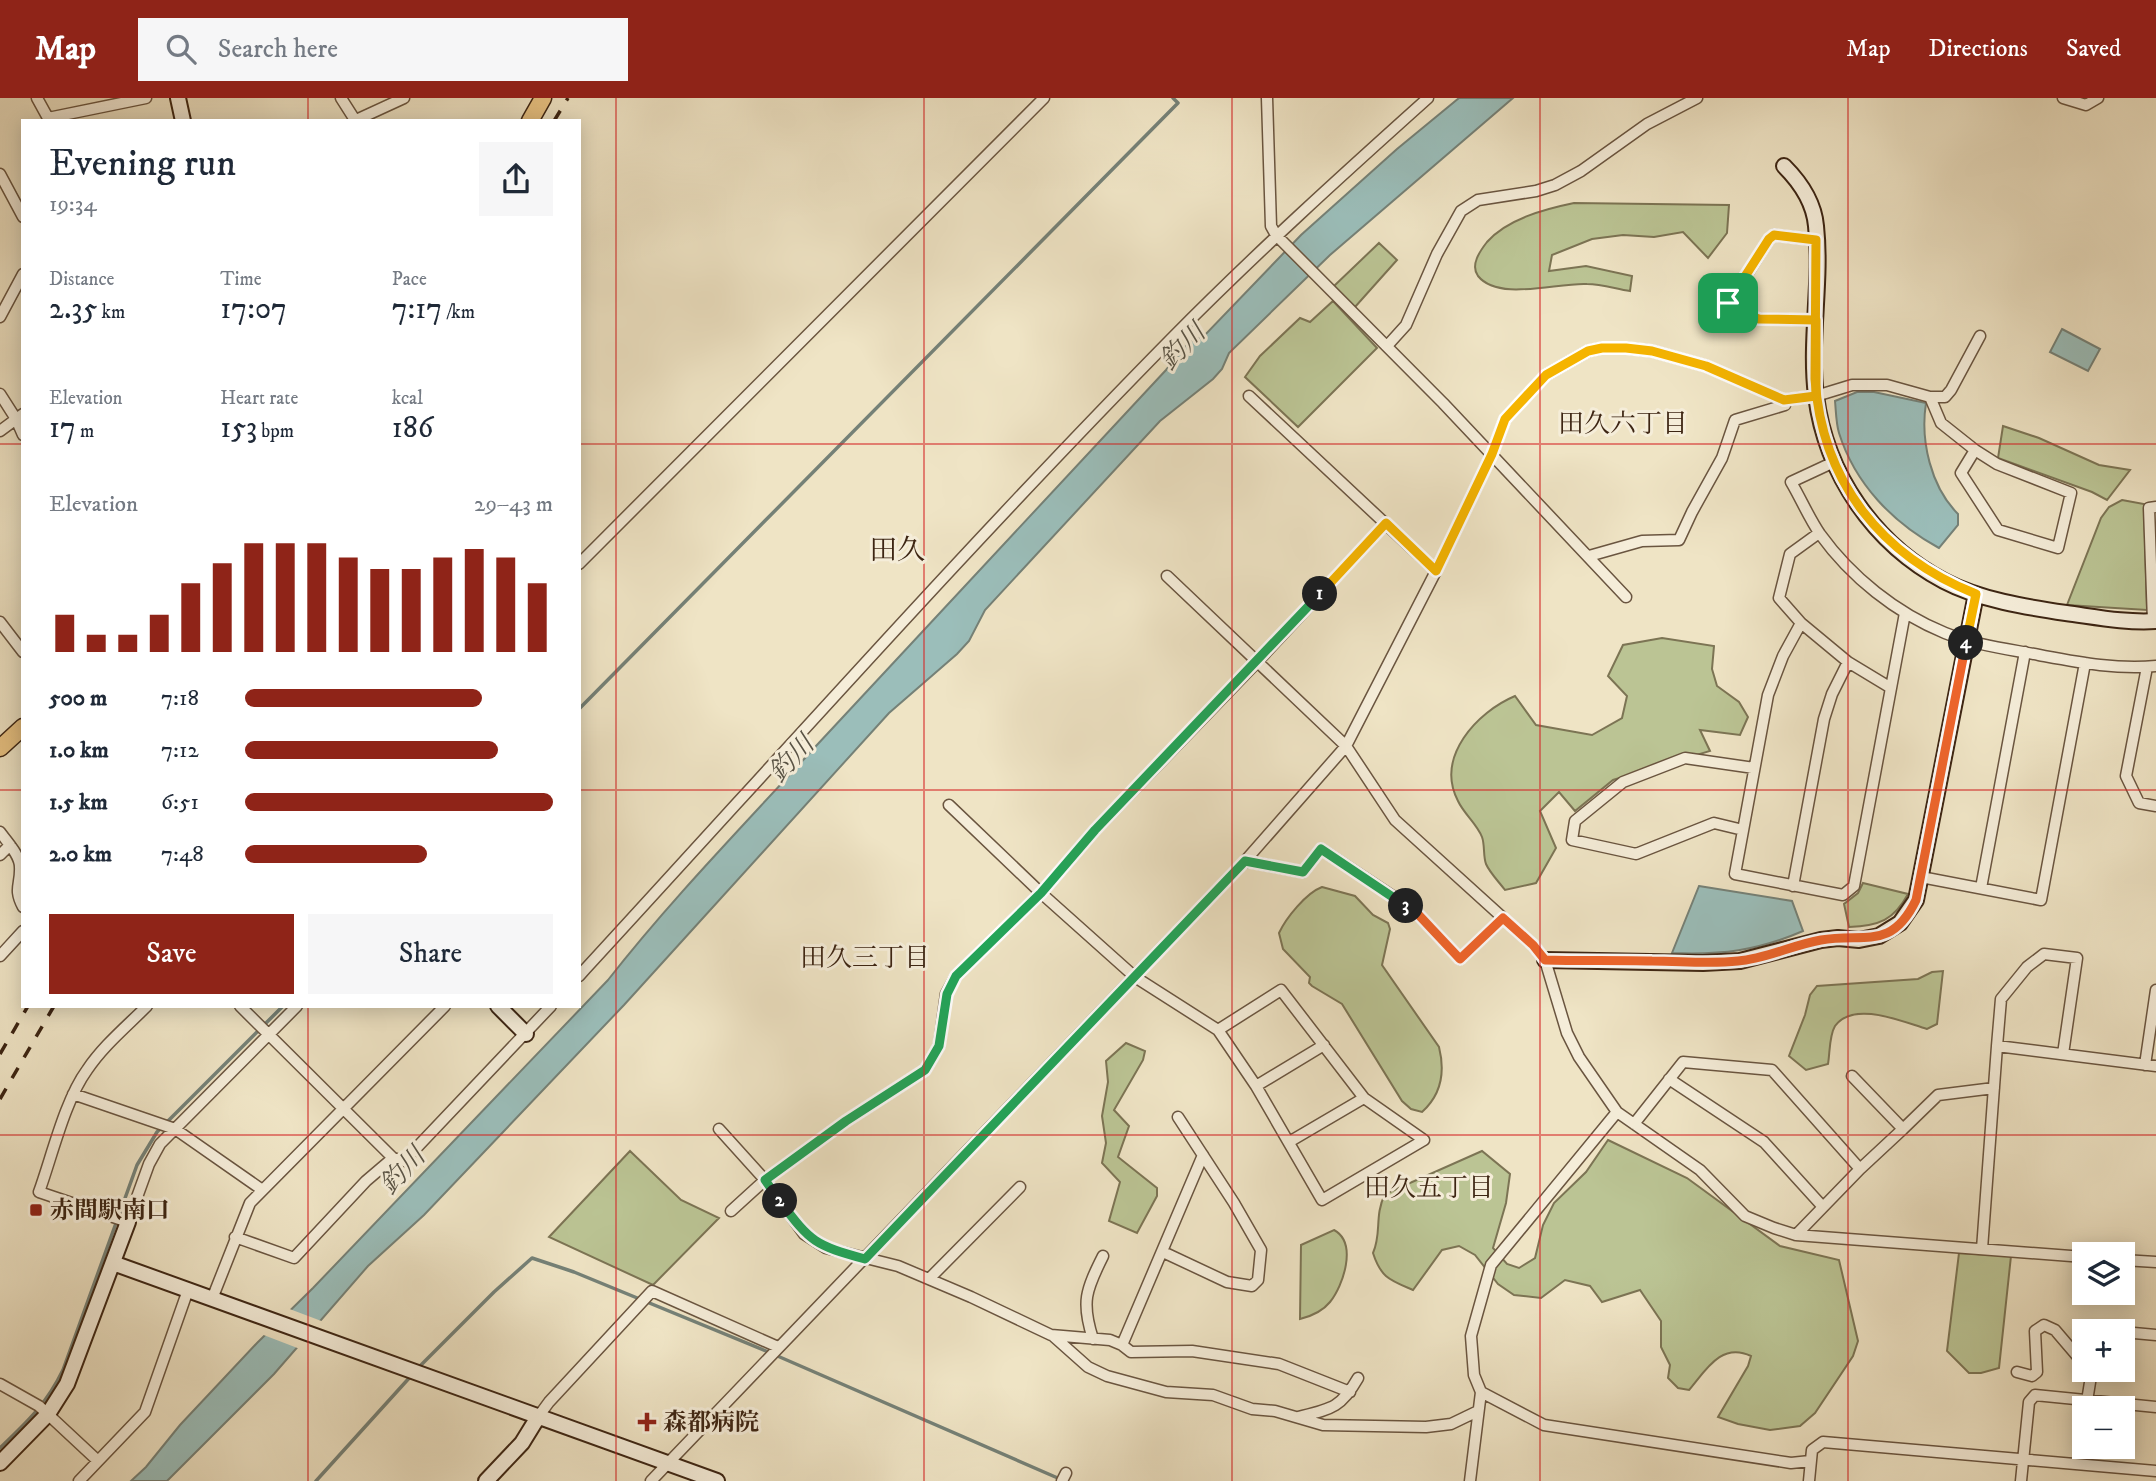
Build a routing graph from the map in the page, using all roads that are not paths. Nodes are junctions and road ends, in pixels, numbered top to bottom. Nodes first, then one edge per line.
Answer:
1 (37, 98) edge
2 (146, 98) edge
3 (178, 98) edge
4 (341, 98) edge
5 (404, 98) edge
6 (1044, 98) edge
7 (1267, 98) edge
8 (1428, 98) edge
9 (1697, 98) edge
10 (2063, 98) edge
11 (2098, 98) edge
12 (540, 99) edge
13 (112, 101) edge
14 (49, 119) edge
15 (183, 119) edge
16 (353, 119) edge
17 (356, 119) edge
18 (531, 119) edge
19 (1784, 166) dead end
20 (0, 174) edge
21 (21, 212) edge
22 (1279, 237) junction
23 (1816, 240) junction
24 (19, 289) edge
25 (1, 311) edge
26 (1816, 320) junction
27 (1980, 336) dead end
28 (1387, 346) junction
29 (0, 394) edge
30 (1249, 396) dead end
31 (1816, 396) junction
32 (1930, 397) junction
33 (1784, 400) junction
34 (19, 417) edge
35 (0, 431) edge
36 (1975, 450) junction
37 (1492, 454) junction
38 (1834, 462) junction
39 (2156, 507) edge
40 (1386, 523) junction
41 (1819, 533) junction
42 (1589, 556) junction
43 (581, 562) edge
44 (1436, 571) junction
45 (1167, 576) dead end
46 (2154, 579) edge
47 (1976, 594) junction
48 (1626, 597) dead end
49 (1905, 613) junction
50 (2155, 621) edge
51 (0, 622) edge
52 (1801, 623) junction
53 (1966, 640) junction
54 (21, 649) edge
55 (2025, 652) junction
56 (1258, 661) junction
57 (1848, 663) junction
58 (2085, 663) junction
59 (2151, 667) edge
60 (1891, 688) junction
61 (21, 729) edge
62 (1346, 746) junction
63 (0, 748) edge
64 (1754, 768) junction
65 (949, 805) dead end
66 (2156, 806) edge
67 (1743, 830) junction
68 (0, 832) edge
69 (10, 845) junction
70 (0, 855) edge
71 (1245, 861) junction
72 (21, 869) edge
73 (21, 869) edge
74 (1921, 877) junction
75 (1793, 886) junction
76 (1981, 888) junction
77 (1041, 893) junction
78 (21, 902) edge
79 (1503, 918) junction
80 (21, 933) edge
81 (0, 956) edge
82 (1545, 960) junction
83 (581, 974) edge
84 (1135, 977) junction
85 (2156, 990) edge
86 (145, 1008) edge
87 (242, 1008) edge
88 (295, 1008) edge
89 (443, 1008) edge
90 (500, 1008) edge
91 (549, 1008) edge
92 (1218, 1030) junction
93 (269, 1034) junction
94 (526, 1034) junction
95 (1324, 1045) junction
96 (1997, 1046) junction
97 (2063, 1054) junction
98 (2150, 1066) edge
99 (1852, 1076) dead end
100 (1669, 1079) junction
101 (1256, 1086) junction
102 (1994, 1088) junction
103 (73, 1094) junction
104 (1364, 1098) junction
105 (343, 1108) junction
106 (1617, 1112) junction
107 (1178, 1117) dead end
108 (1634, 1124) junction
109 (175, 1129) junction
110 (719, 1129) dead end
111 (1903, 1129) junction
112 (1289, 1142) junction
113 (1203, 1155) junction
114 (393, 1158) junction
115 (1860, 1169) junction
116 (765, 1180) junction
117 (1020, 1187) dead end
118 (261, 1189) junction
119 (1824, 1207) junction
120 (731, 1211) dead end
121 (128, 1222) junction
122 (1797, 1235) junction
123 (234, 1237) junction
124 (1982, 1249) junction
125 (1163, 1252) junction
126 (1103, 1256) dead end
127 (2072, 1256) edge
128 (865, 1259) junction
129 (2135, 1261) edge
130 (2156, 1262) edge
131 (113, 1263) junction
132 (929, 1279) junction
133 (188, 1290) junction
134 (212, 1299) junction
135 (2135, 1333) edge
136 (1051, 1335) junction
137 (2156, 1335) edge
138 (1093, 1339) junction
139 (1122, 1345) junction
140 (778, 1347) junction
141 (2072, 1350) edge
142 (2017, 1372) dead end
143 (1358, 1378) dead end
144 (0, 1384) edge
145 (1350, 1392) junction
146 (1481, 1392) junction
147 (2072, 1399) edge
148 (2135, 1406) edge
149 (2156, 1408) edge
150 (1478, 1411) junction
151 (48, 1414) junction
152 (538, 1417) junction
153 (1294, 1418) junction
154 (2023, 1459) junction
155 (99, 1461) junction
156 (1810, 1461) junction
157 (0, 1463) edge
158 (667, 1463) junction
159 (2156, 1471) edge
160 (79, 1481) edge
161 (486, 1481) edge
162 (651, 1481) edge
163 (717, 1481) edge
164 (1470, 1481) edge
165 (1809, 1481) edge
166 (2021, 1481) edge

1 - 14 street
2 - 13 street
3 - 15 street
4 - 16 street
5 - 17 street
6 - 43 street
7 - 22 street
8 - 22 street
9 - 28 street
10 - 11 street
12 - 18 main road
13 - 14 street
19 - 23 street
20 - 21 street
22 - 28 street
22 - 83 street
23 - 26 street
23 - 26 street
24 - 25 street
26 - 31 street
27 - 32 street
28 - 37 street
29 - 34 street
30 - 40 street
31 - 32 street
31 - 33 street
31 - 38 street
32 - 36 street
33 - 37 street
33 - 42 street
34 - 35 street
36 - 36 street
37 - 42 street
37 - 44 street
38 - 41 street
38 - 47 street
39 - 46 street
40 - 44 street
40 - 56 street
41 - 49 street
41 - 52 street
42 - 48 street
44 - 62 street
45 - 56 street
46 - 50 street
47 - 50 street
47 - 53 street
49 - 53 street
49 - 60 street
51 - 54 street
52 - 57 street
52 - 64 street
53 - 55 street
53 - 74 street
55 - 58 street
55 - 76 street
56 - 62 street
56 - 77 street
57 - 60 street
57 - 75 street
58 - 59 street
58 - 76 street
59 - 66 street
60 - 75 street
61 - 63 main road
62 - 71 street
62 - 79 street
64 - 67 street
64 - 67 street
65 - 77 street
67 - 75 street
68 - 69 street
69 - 70 street
69 - 73 street
71 - 79 street
71 - 84 street
72 - 78 street
74 - 76 street
74 - 82 street
77 - 84 street
77 - 116 street
79 - 82 street
80 - 81 street
82 - 106 street
84 - 92 street
84 - 128 street
85 - 98 street
86 - 103 street
87 - 93 street
88 - 93 street
89 - 105 street
90 - 94 street
91 - 94 street
92 - 95 street
92 - 101 street
93 - 105 street
93 - 109 street
94 - 114 street
95 - 101 street
95 - 104 street
96 - 97 street
96 - 97 street
96 - 102 street
97 - 98 street
99 - 111 street
100 - 108 street
100 - 115 street
100 - 119 street
101 - 112 street
102 - 111 street
102 - 124 street
103 - 109 street
103 - 121 street
104 - 112 street
104 - 112 street
105 - 114 street
105 - 118 street
106 - 108 street
106 - 146 street
107 - 113 street
108 - 122 street
109 - 118 street
109 - 121 street
110 - 116 street
111 - 115 street
113 - 125 street
113 - 125 street
114 - 123 street
115 - 119 street
116 - 120 street
116 - 128 street
117 - 132 street
118 - 123 street
119 - 122 street
121 - 131 street
122 - 124 street
123 - 134 street
124 - 127 street
125 - 139 street
126 - 138 street
128 - 132 street
128 - 140 street
129 - 130 street
131 - 133 street
131 - 151 street
132 - 136 street
133 - 134 street
133 - 155 street
134 - 152 street
135 - 137 street
136 - 138 street
136 - 153 street
138 - 139 street
139 - 145 street
140 - 152 street
140 - 158 street
141 - 142 street
143 - 145 street
144 - 151 street
145 - 153 street
146 - 150 street
146 - 156 street
147 - 154 street
148 - 149 street
150 - 153 street
150 - 164 street
151 - 155 street
151 - 157 street
152 - 158 street
152 - 161 street
154 - 156 street
154 - 159 street
154 - 166 street
155 - 160 street
156 - 165 street
158 - 162 street
158 - 163 street

